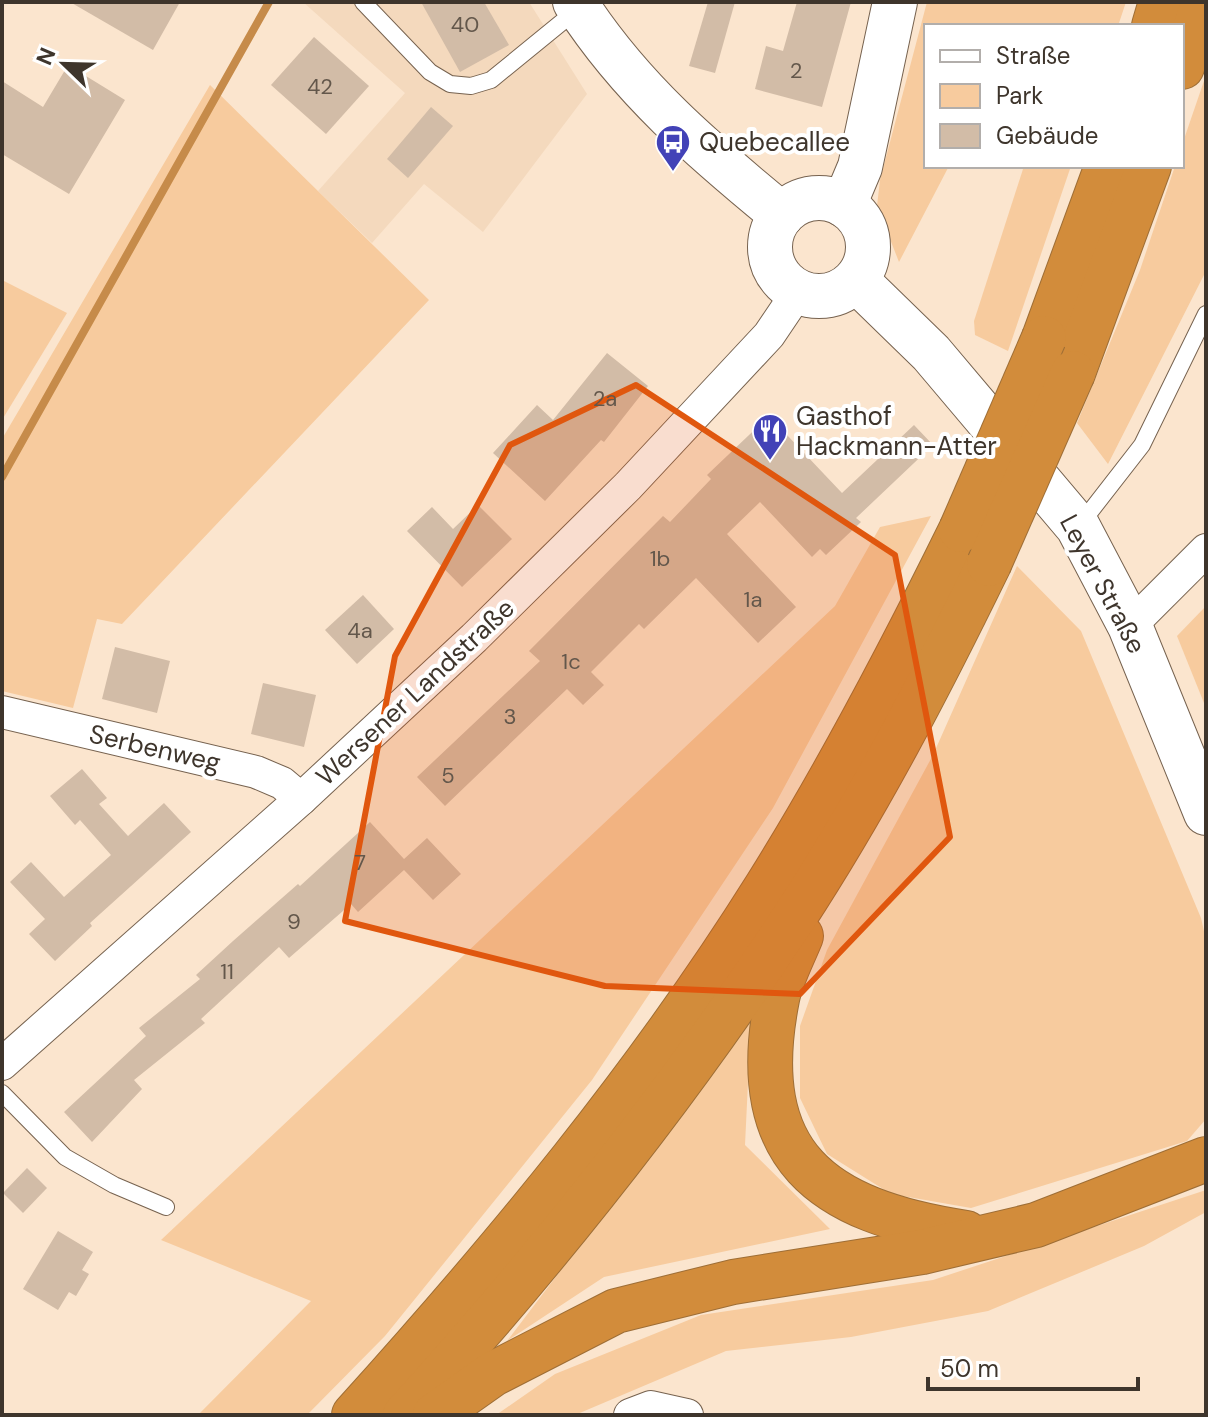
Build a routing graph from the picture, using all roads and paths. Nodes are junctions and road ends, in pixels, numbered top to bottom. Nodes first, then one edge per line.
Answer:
1 (363, 2) edge
2 (895, 2) edge
3 (1161, 2) edge
4 (1204, 2) edge
5 (577, 5) edge
6 (1155, 24) edge
7 (1184, 61) edge
8 (1106, 168) edge
9 (1148, 168) edge
10 (844, 205) junction
11 (782, 215) junction
12 (856, 280) junction
13 (798, 292) junction
14 (1206, 314) edge
15 (1078, 527) junction
16 (1206, 550) edge
17 (1130, 626) junction
18 (2, 712) edge
19 (301, 799) junction
20 (1206, 813) edge
21 (838, 845) junction
22 (2, 1064) edge
23 (2, 1093) edge
24 (1206, 1159) edge
25 (166, 1207) dead end
26 (984, 1236) junction
27 (354, 1415) edge
28 (405, 1415) edge
29 (435, 1415) edge
30 (630, 1415) edge
31 (687, 1415) edge

1 - 5 lane
2 - 10 street
3 - 6 highway
4 - 7 highway
5 - 11 street
8 - 27 highway, bridge
9 - 21 highway, bridge
10 - 11 street
10 - 12 street
11 - 13 street
12 - 13 street
12 - 15 street, Leyer Straße
13 - 19 street, Wersener Landstraße
14 - 15 lane
15 - 17 street, Leyer Straße
16 - 17 street
17 - 20 street, Leyer Straße
18 - 19 street, Serbenweg
19 - 22 street, Wersener Landstraße
21 - 26 highway
21 - 28 highway
23 - 25 lane
24 - 26 highway
26 - 29 highway
30 - 31 street

